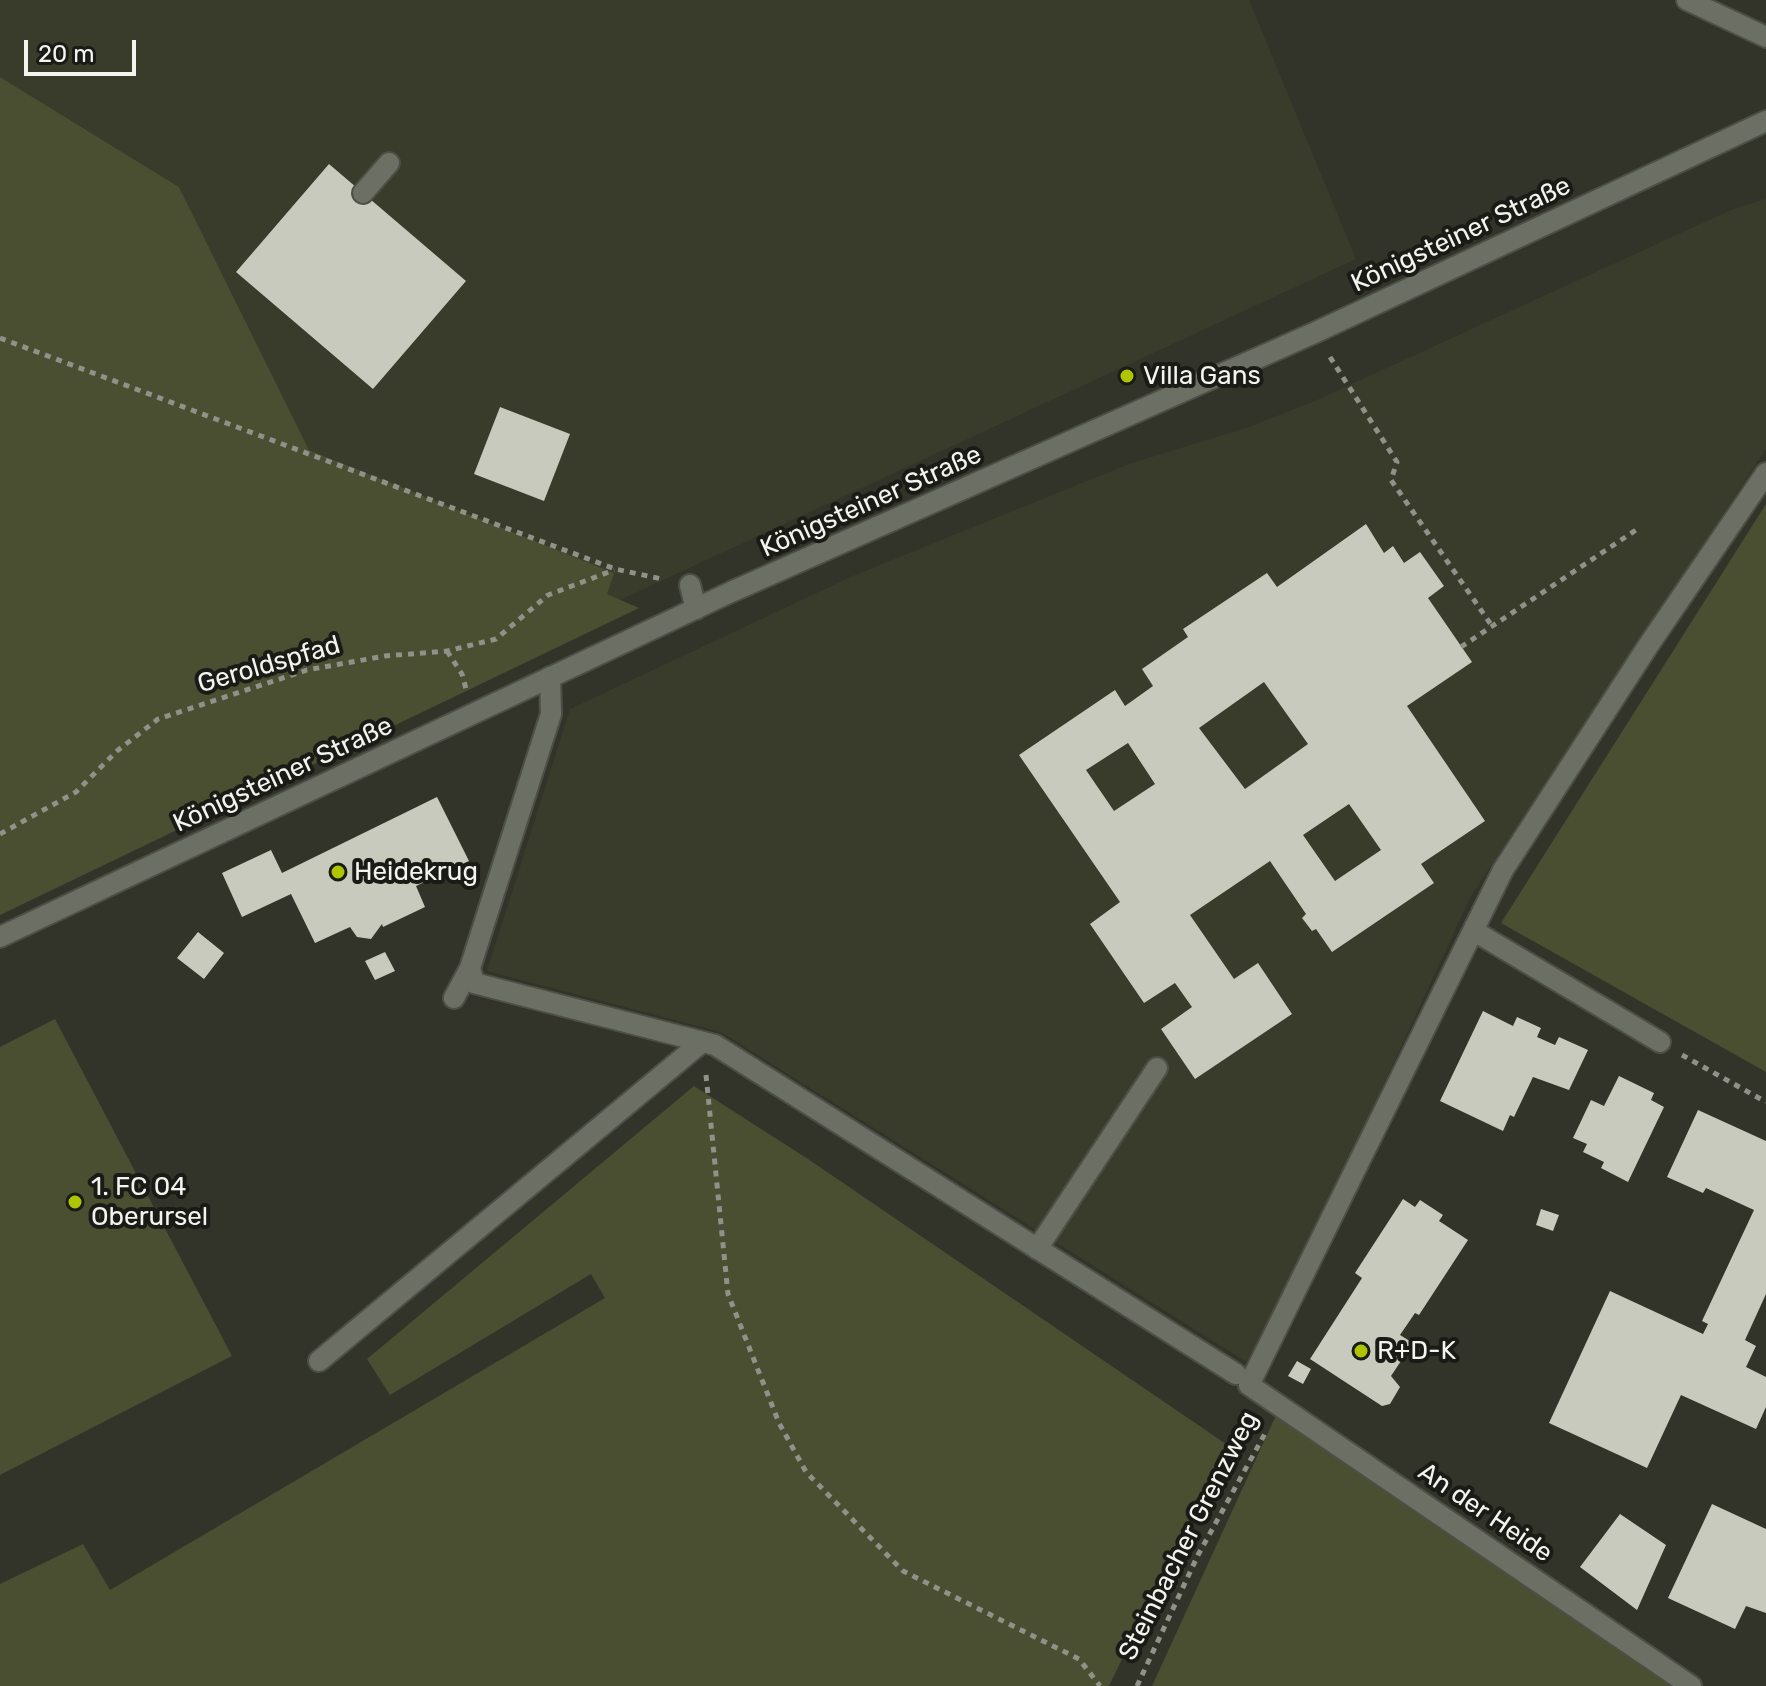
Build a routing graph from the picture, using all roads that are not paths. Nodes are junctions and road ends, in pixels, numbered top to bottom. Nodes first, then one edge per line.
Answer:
1 (1687, 0) edge
2 (1766, 37) edge
3 (1766, 121) edge
4 (389, 163) dead end
5 (363, 193) dead end
6 (1766, 473) edge
7 (690, 585) road end
8 (696, 609) junction
9 (550, 677) junction
10 (1474, 931) junction
11 (0, 937) edge
12 (470, 968) junction
13 (454, 998) dead end
14 (702, 1042) junction
15 (1660, 1042) road end
16 (1157, 1068) dead end
17 (1037, 1249) junction
18 (319, 1361) dead end
19 (1243, 1380) junction
20 (1691, 1686) edge

1 - 2 main road
3 - 8 main road, Königsteiner Straße
4 - 5 main road
6 - 10 main road
7 - 8 main road
8 - 9 main road, Königsteiner Straße
9 - 11 main road, Königsteiner Straße
9 - 12 main road
10 - 15 main road
10 - 19 main road
12 - 13 main road
12 - 14 main road, An der Heide
14 - 17 main road, An der Heide
14 - 18 main road
16 - 17 main road
17 - 19 main road, An der Heide
19 - 20 main road, An der Heide

